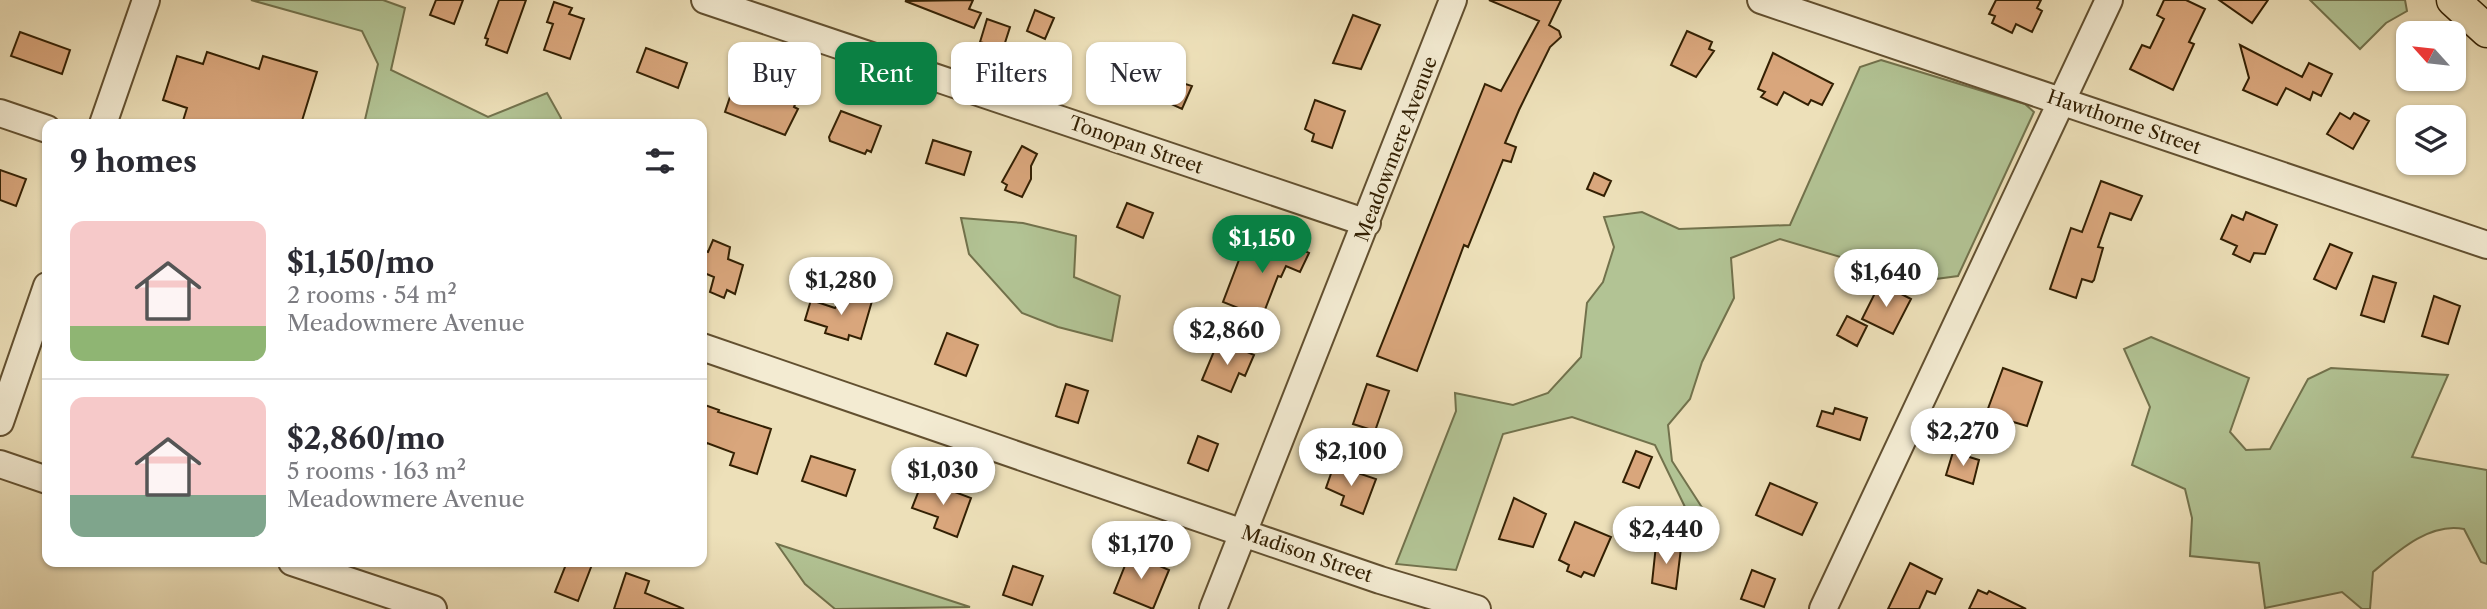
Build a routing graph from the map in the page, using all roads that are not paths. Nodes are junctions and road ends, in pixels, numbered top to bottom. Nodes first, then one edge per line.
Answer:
1 (146, 0) edge
2 (705, 0) edge
3 (1453, 0) edge
4 (1761, 0) edge
5 (2109, 0) edge
6 (2453, 0) edge
7 (2484, 24) edge
8 (2061, 101) junction
9 (0, 113) edge
10 (105, 119) edge
11 (42, 127) edge
12 (1367, 223) junction
13 (2487, 245) edge
14 (42, 300) edge
15 (707, 349) edge
16 (0, 422) edge
17 (0, 464) edge
18 (42, 478) edge
19 (1243, 532) junction
20 (307, 567) edge
21 (433, 609) edge
22 (1213, 609) edge
23 (1477, 609) edge
24 (1823, 609) edge

1 - 10 street
2 - 12 street, Tonopan Street
3 - 12 street, Meadowmere Avenue
4 - 8 street, Hawthorne Street
5 - 8 street
6 - 7 main road
8 - 13 street, Hawthorne Street
8 - 24 street
9 - 11 street
12 - 19 street, Meadowmere Avenue
14 - 16 street
15 - 19 street, Madison Street
17 - 18 street
19 - 22 street, Meadowmere Avenue
19 - 23 street, Madison Street
20 - 21 street

